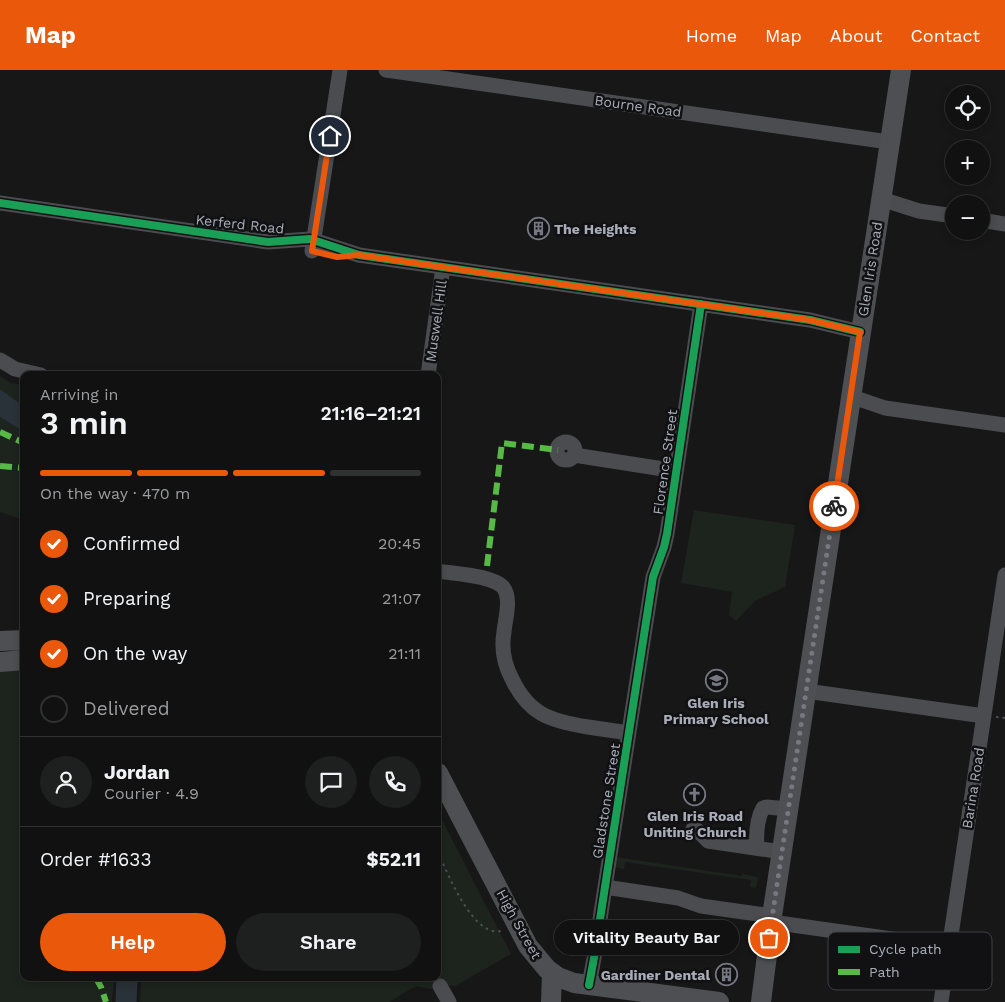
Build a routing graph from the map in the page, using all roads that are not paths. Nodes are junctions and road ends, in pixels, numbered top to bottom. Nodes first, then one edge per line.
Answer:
1 (340, 70) edge
2 (386, 70) edge
3 (901, 70) edge
4 (890, 142) junction
5 (0, 204) edge
6 (880, 205) junction
7 (945, 215) edge
8 (990, 222) edge
9 (1005, 224) edge
10 (313, 245) junction
11 (443, 267) junction
12 (701, 304) junction
13 (861, 326) junction
14 (0, 360) edge
15 (23, 371) edge
16 (429, 371) edge
17 (849, 402) junction
18 (1005, 425) edge
19 (574, 455) dead end
20 (676, 470) junction
21 (441, 571) edge
22 (1005, 575) edge
23 (646, 621) joint
24 (20, 640) edge
25 (0, 641) edge
26 (20, 660) edge
27 (0, 662) edge
28 (806, 691) junction
29 (984, 716) junction
30 (629, 733) junction
31 (441, 779) edge
32 (789, 810) junction
33 (693, 829) dead end
34 (757, 848) junction
35 (782, 852) junction
36 (606, 887) junction
37 (772, 919) junction
38 (854, 932) edge
39 (951, 932) edge
40 (552, 973) junction
41 (589, 985) junction
42 (440, 986) dead end
43 (449, 1002) edge
44 (551, 1002) edge
45 (719, 1002) edge
46 (760, 1002) edge

1 - 10 street
2 - 4 street, Bourne Road
3 - 4 main road, Glen Iris Road
4 - 6 main road, Glen Iris Road
5 - 10 street, Kerferd Road
6 - 7 street
6 - 13 main road, Glen Iris Road
8 - 9 street
10 - 11 street, Kerferd Road
11 - 12 street, Kerferd Road
11 - 16 street, Muswell Hill
12 - 13 street, Kerferd Road
12 - 20 street, Florence Street
13 - 17 main road, Glen Iris Road
14 - 15 street
17 - 18 street
17 - 28 main road, Glen Iris Road
19 - 20 street
20 - 23 street, Florence Street
21 - 30 street
22 - 29 street, Barina Road
23 - 30 street, Gladstone Street
24 - 25 main road
26 - 27 main road
28 - 29 street
28 - 32 main road, Glen Iris Road
29 - 39 street, Barina Road
30 - 36 street, Gladstone Street
31 - 40 main road, High Street
32 - 34 street
32 - 35 main road, Glen Iris Road
33 - 34 street
34 - 35 street
35 - 37 main road, Glen Iris Road
36 - 37 street
36 - 41 street, Gladstone Street
37 - 38 street
37 - 46 main road, Glen Iris Road
40 - 41 main road, High Street
40 - 44 main road
41 - 45 main road, High Street
42 - 43 street

